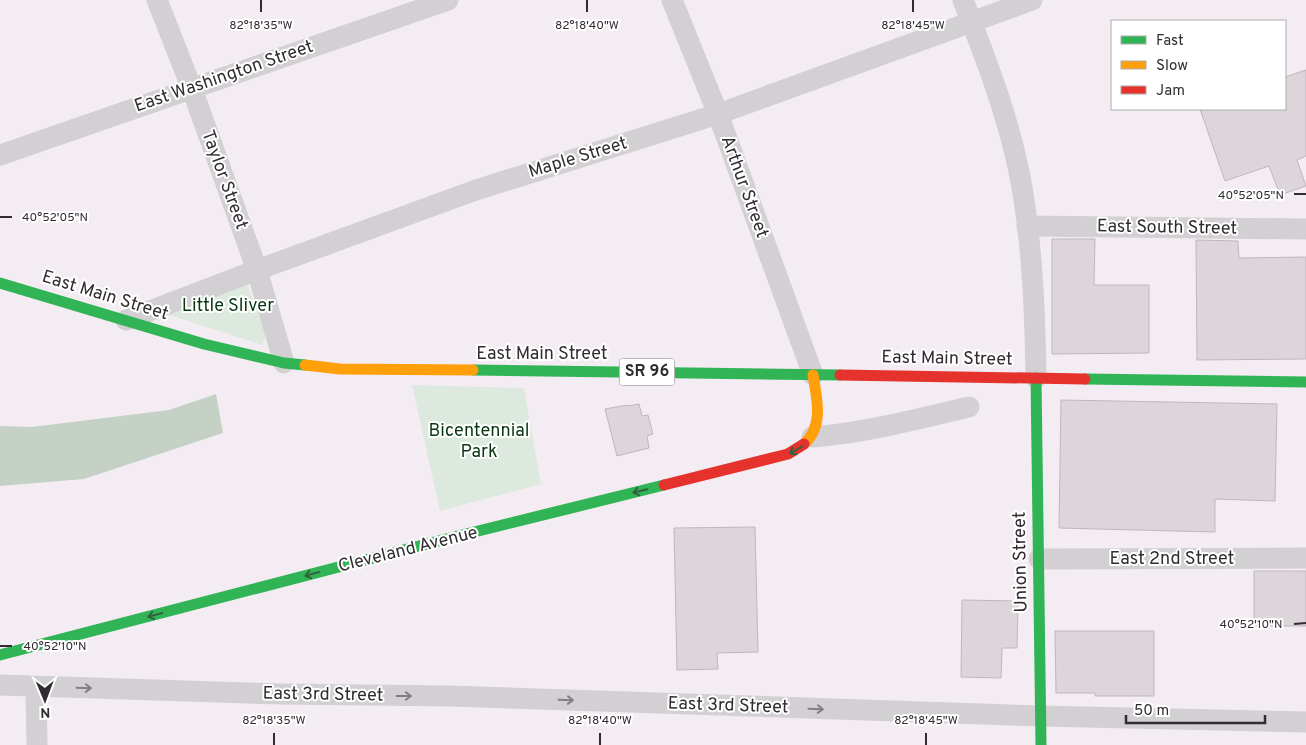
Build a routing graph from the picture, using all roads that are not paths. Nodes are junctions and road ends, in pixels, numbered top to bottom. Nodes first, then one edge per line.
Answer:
1 (157, 0) edge
2 (448, 0) edge
3 (672, 0) edge
4 (963, 0) edge
5 (1032, 0) edge
6 (972, 22) junction
7 (192, 88) junction
8 (718, 114) junction
9 (0, 155) edge
10 (1027, 226) junction
11 (1306, 229) edge
12 (256, 270) junction
13 (0, 283) edge
14 (126, 320) junction
15 (284, 363) junction
16 (813, 375) junction
17 (1036, 378) junction
18 (1306, 382) edge
19 (969, 407) dead end
20 (812, 437) junction
21 (1306, 558) edge
22 (1039, 559) junction
23 (0, 655) edge
24 (0, 685) edge
25 (36, 687) junction
26 (1041, 716) junction
27 (1306, 722) edge
28 (37, 745) edge
29 (1041, 745) edge

1 - 7 street, Taylor Street
2 - 7 street, East Washington Street
3 - 8 street, Arthur Street
4 - 6 street
5 - 6 street, Maple Street
6 - 8 street, Maple Street
6 - 10 street
7 - 9 street, East Washington Street
7 - 12 street, Taylor Street
8 - 12 street, Maple Street
8 - 16 street, Arthur Street
10 - 11 street, East South Street
10 - 17 street
12 - 14 street, Maple Street
12 - 15 street, Taylor Street
13 - 14 main road, East Main Street / SR 96
14 - 15 main road, East Main Street / SR 96
15 - 16 main road, East Main Street / SR 96
16 - 17 main road, East Main Street / SR 96
16 - 20 main road
17 - 18 main road, East Main Street / SR 96
17 - 22 main road, Union Street
19 - 20 street
20 -> 23 main road, Cleveland Avenue
21 - 22 street, East 2nd Street
22 - 26 main road, Union Street
24 - 25 street, East 3rd Street
25 -> 26 street, East 3rd Street
25 - 28 street
26 - 27 street, East 3rd Street
26 - 29 main road, Union Street

